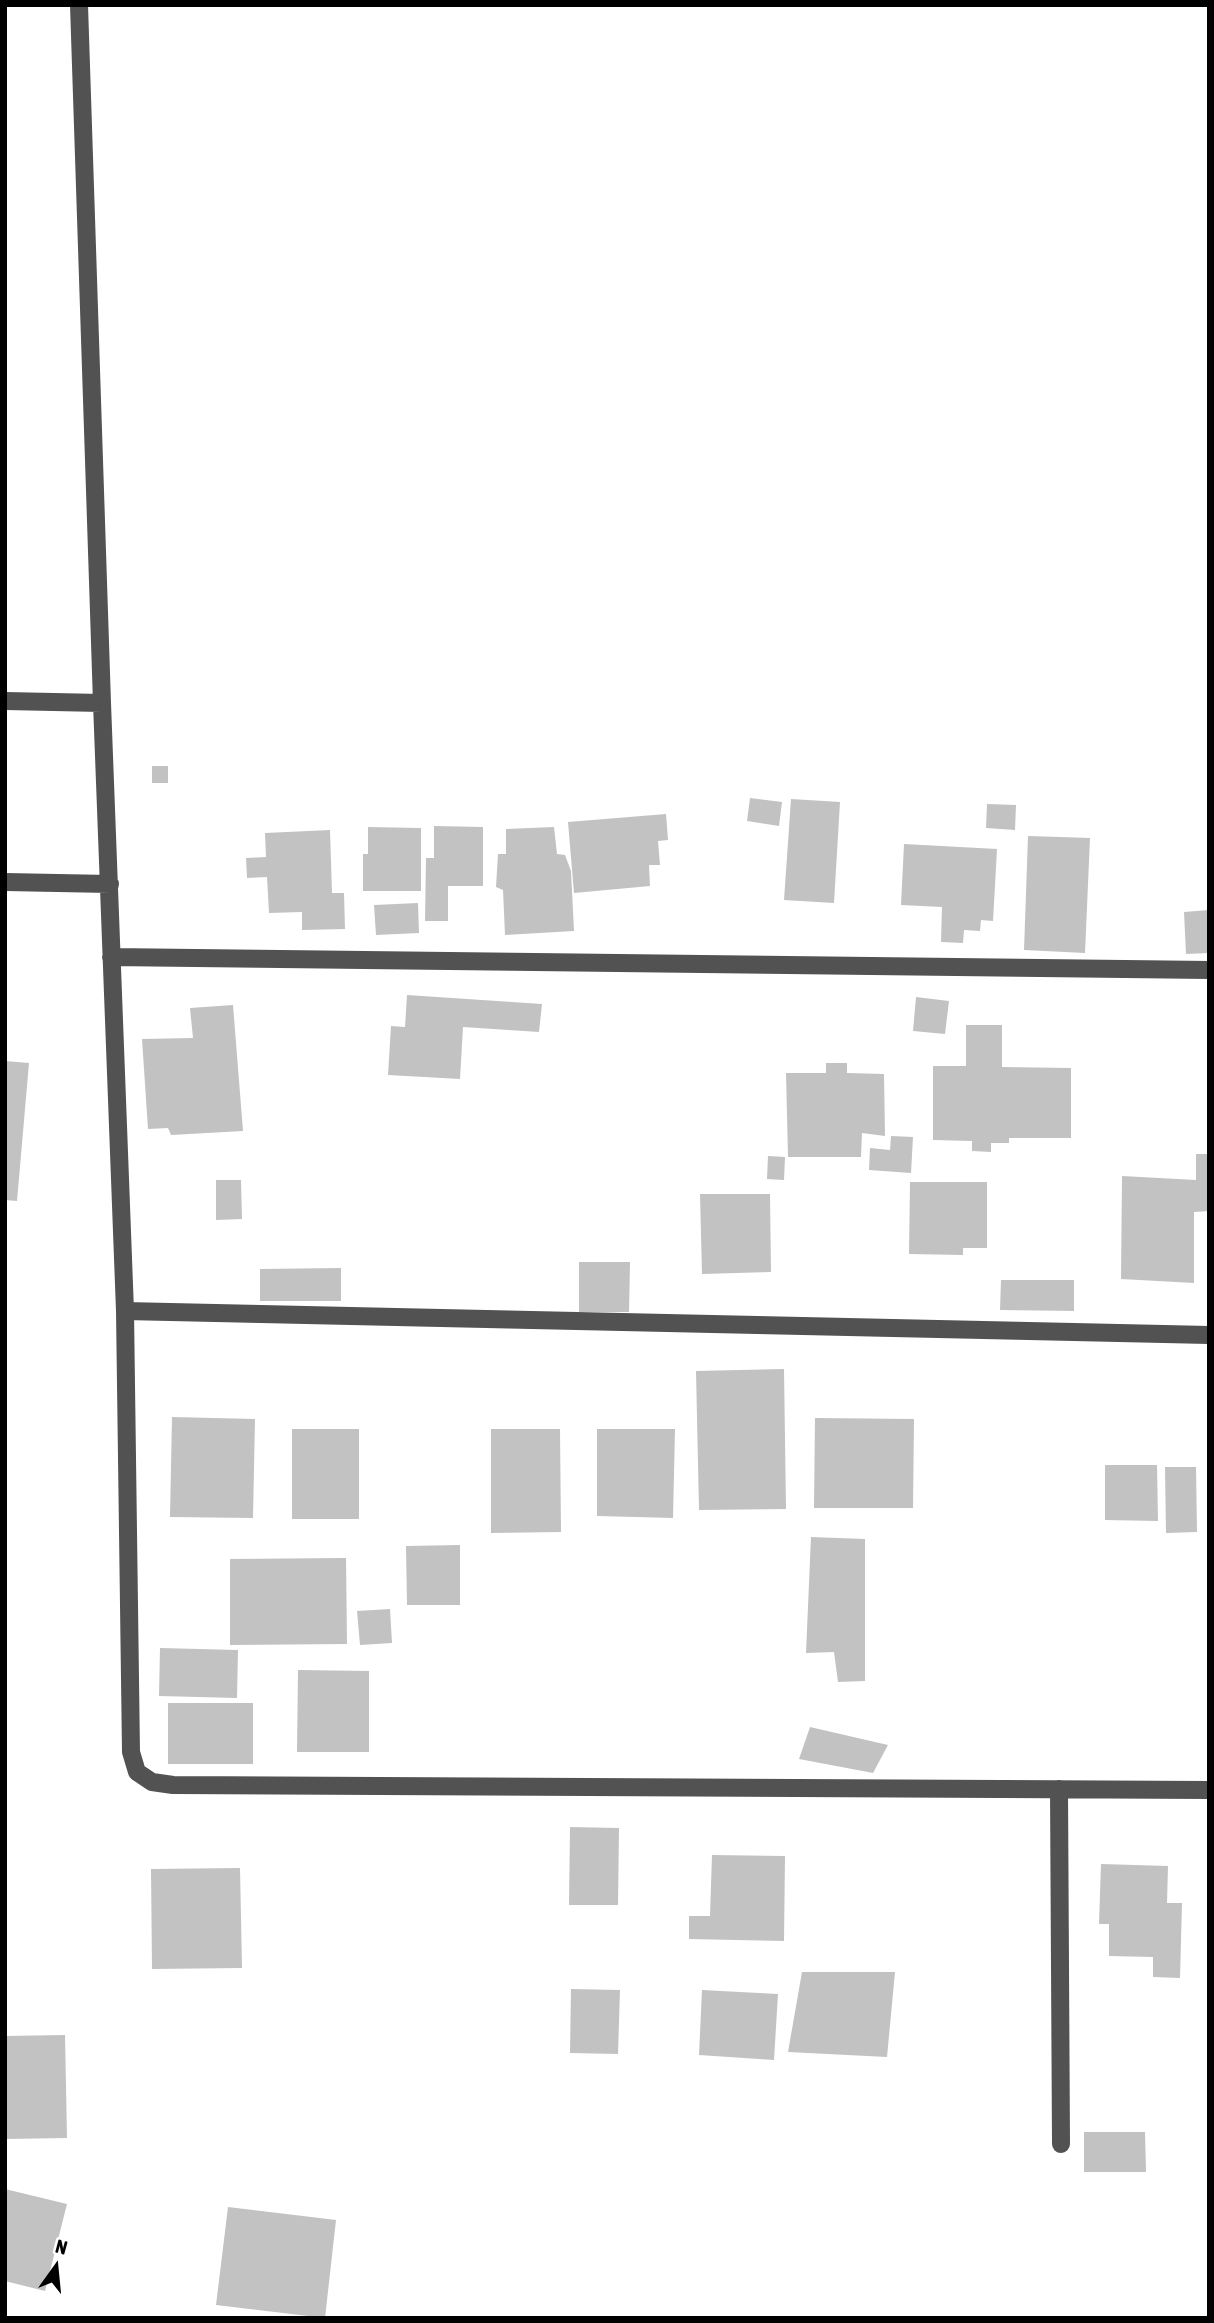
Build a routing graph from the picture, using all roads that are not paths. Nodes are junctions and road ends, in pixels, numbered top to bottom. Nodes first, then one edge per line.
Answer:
1 (79, 5) edge
2 (5, 701) edge
3 (102, 703) junction
4 (5, 882) edge
5 (110, 884) junction
6 (111, 957) junction
7 (1209, 970) edge
8 (125, 1311) junction
9 (1209, 1335) edge
10 (1059, 1789) junction
11 (1209, 1790) edge
12 (1061, 2144) dead end

1 - 3 street
2 - 3 street
3 - 5 street
4 - 5 street
5 - 6 street
6 - 7 street
6 - 8 street
8 - 9 street
8 - 10 street
10 - 11 street
10 - 12 street

